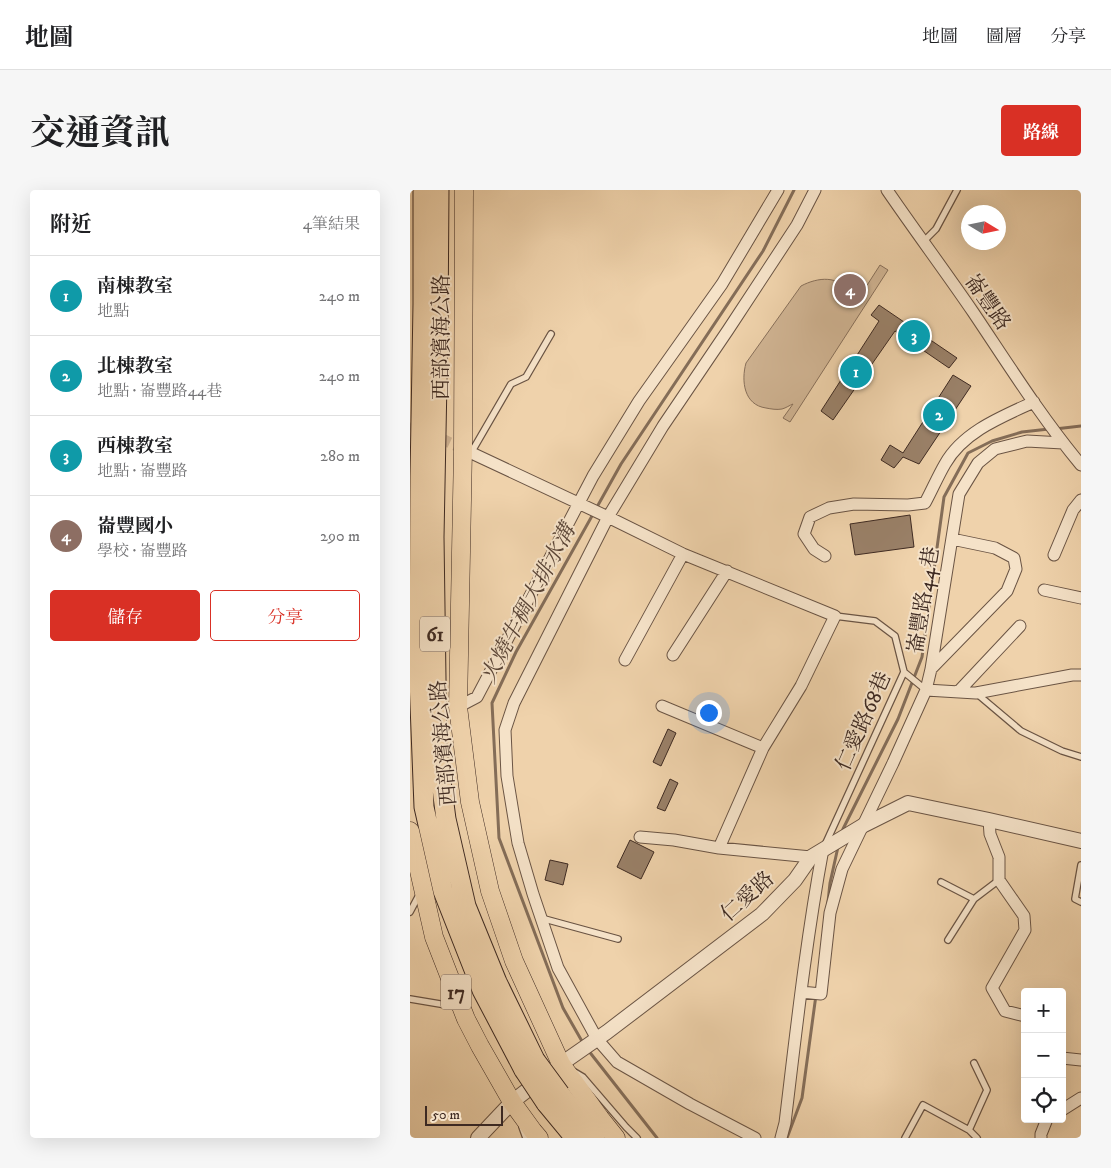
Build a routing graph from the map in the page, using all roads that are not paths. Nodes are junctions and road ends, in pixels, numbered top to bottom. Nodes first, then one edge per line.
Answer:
1 (422, 190) edge
2 (439, 190) edge
3 (464, 190) edge
4 (778, 190) edge
5 (815, 190) edge
6 (887, 190) edge
7 (957, 190) edge
8 (923, 242) junction
9 (551, 334) dead end
10 (1037, 406) junction
11 (1061, 440) junction
12 (467, 451) junction
13 (1081, 465) edge
14 (1081, 500) edge
15 (578, 503) junction
16 (608, 516) junction
17 (952, 539) junction
18 (682, 554) junction
19 (1054, 555) dead end
20 (825, 556) dead end
21 (726, 571) junction
22 (1044, 590) dead end
23 (1081, 598) edge
24 (835, 616) junction
25 (1020, 626) dead end
26 (673, 655) dead end
27 (625, 660) dead end
28 (931, 669) junction
29 (904, 672) junction
30 (1081, 675) edge
31 (926, 690) junction
32 (958, 692) junction
33 (976, 693) junction
34 (458, 706) junction
35 (662, 706) dead end
36 (763, 748) junction
37 (1081, 757) edge
38 (989, 820) junction
39 (864, 825) junction
40 (410, 831) edge
41 (640, 837) dead end
42 (1081, 841) edge
43 (719, 848) junction
44 (817, 853) junction
45 (1081, 865) edge
46 (999, 880) junction
47 (941, 882) dead end
48 (423, 889) junction
49 (974, 899) junction
50 (1081, 902) edge
51 (410, 912) edge
52 (541, 918) junction
53 (618, 939) dead end
54 (948, 940) dead end
55 (801, 992) junction
56 (410, 999) edge
57 (462, 1008) junction
58 (1021, 1015) edge
59 (597, 1039) junction
60 (1066, 1059) edge
61 (1081, 1060) edge
62 (974, 1063) dead end
63 (561, 1064) junction
64 (530, 1065) junction
65 (1081, 1098) edge
66 (553, 1099) junction
67 (512, 1102) junction
68 (1066, 1107) edge
69 (1045, 1123) edge
70 (969, 1130) junction
71 (478, 1138) edge
72 (526, 1138) edge
73 (540, 1138) edge
74 (575, 1138) edge
75 (595, 1138) edge
76 (616, 1138) edge
77 (637, 1138) edge
78 (755, 1138) edge
79 (780, 1138) edge
80 (905, 1138) edge
81 (977, 1138) edge
82 (1041, 1138) edge

1 - 64 highway, 61
2 - 64 highway, 61
3 - 12 main road, 西部濱海公路
4 - 15 street
5 - 16 street
6 - 8 street, 崙豐路
7 - 8 lane
8 - 10 street, 崙豐路
9 - 12 lane
10 - 11 street, 崙豐路
10 - 20 street
11 - 13 street
11 - 17 street, 崙豐路44巷
12 - 15 street
12 - 34 main road, 西部濱海公路
14 - 19 street
15 - 16 street
15 - 34 street
16 - 18 street
16 - 52 street
17 - 28 street, 崙豐路44巷
17 - 28 street
18 - 21 street
18 - 27 street
21 - 24 street
21 - 26 street
22 - 23 street
24 - 29 lane, 仁愛路68巷
24 - 36 street
25 - 32 street
28 - 31 street, 崙豐路44巷
29 - 31 lane
29 - 44 lane, 仁愛路68巷
30 - 33 street
31 - 32 street
31 - 39 street, 崙豐路44巷
32 - 33 street
33 - 37 lane
34 - 63 main road, 西部濱海公路
35 - 36 street
36 - 43 street
38 - 39 street, 仁愛路
38 - 42 street, 仁愛路
38 - 46 street
39 - 44 street, 仁愛路
39 - 55 street, 崙豐路44巷
40 - 48 main road, 17
41 - 43 street
43 - 44 street
44 - 55 street
44 - 59 street, 仁愛路
45 - 50 lane
46 - 49 lane
46 - 58 street
47 - 49 lane
48 - 51 lane
48 - 57 main road, 17
49 - 54 lane
52 - 53 lane
52 - 59 street
55 - 79 street
56 - 57 lane
57 - 67 main road, 17
59 - 63 street, 仁愛路
59 - 78 street
60 - 61 street
62 - 70 lane
63 - 67 street, 仁愛路
63 - 76 main road, 西部濱海公路
63 - 77 lane
64 - 66 highway, 61, bridge
65 - 68 street
66 - 74 highway, 61
66 - 75 highway, 61
67 - 71 street, 仁愛路
67 - 72 lane
67 - 73 main road, 17
69 - 82 street
70 - 80 lane
70 - 81 lane

